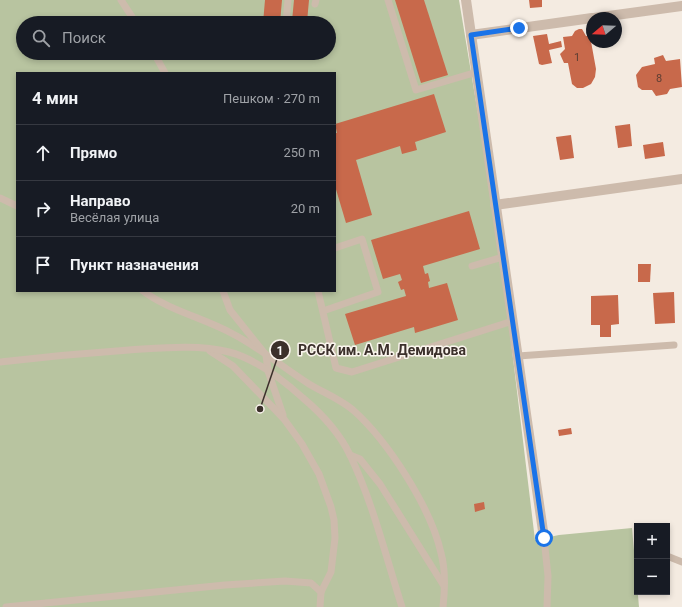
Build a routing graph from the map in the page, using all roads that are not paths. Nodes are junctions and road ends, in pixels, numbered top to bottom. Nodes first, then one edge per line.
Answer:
1 (121, 0) edge
2 (288, 0) edge
3 (388, 0) edge
4 (466, 0) edge
5 (682, 6) edge
6 (622, 14) edge
7 (131, 16) edge
8 (287, 16) edge
9 (586, 19) edge
10 (471, 35) junction
11 (158, 60) edge
12 (164, 72) edge
13 (477, 72) junction
14 (682, 179) edge
15 (0, 198) edge
16 (16, 206) edge
17 (495, 206) junction
18 (336, 248) edge
19 (503, 257) junction
20 (472, 266) dead end
21 (145, 292) edge
22 (223, 292) edge
23 (318, 292) edge
24 (323, 311) junction
25 (513, 321) junction
26 (674, 345) dead end
27 (205, 347) junction
28 (266, 355) junction
29 (518, 356) junction
30 (0, 362) edge
31 (268, 371) junction
32 (300, 378) junction
33 (293, 389) junction
34 (284, 419) junction
35 (350, 455) junction
36 (544, 538) joint
37 (670, 557) edge
38 (682, 562) edge
39 (446, 588) junction
40 (321, 592) junction
41 (6, 607) edge
42 (320, 607) edge
43 (402, 607) edge
44 (443, 607) edge
45 (547, 607) edge

1 - 7 lane
2 - 8 lane
3 - 13 lane
4 - 10 street
5 - 6 street
9 - 10 street
10 - 13 street
11 - 12 lane
13 - 17 street
14 - 17 street
15 - 16 lane
17 - 19 street
18 - 24 lane
19 - 20 lane
19 - 25 street
21 - 28 lane
22 - 28 lane
23 - 24 lane
24 - 25 lane
25 - 29 street
26 - 29 lane
27 - 30 lane
27 - 31 lane
27 - 34 lane
28 - 31 lane
28 - 32 lane
29 - 36 street
31 - 33 lane
31 - 34 lane
32 - 33 lane
32 - 39 lane
33 - 35 lane
34 - 40 lane
35 - 39 lane
35 - 43 lane
36 - 45 lane
37 - 38 lane
39 - 44 lane
40 - 41 lane
40 - 42 lane

